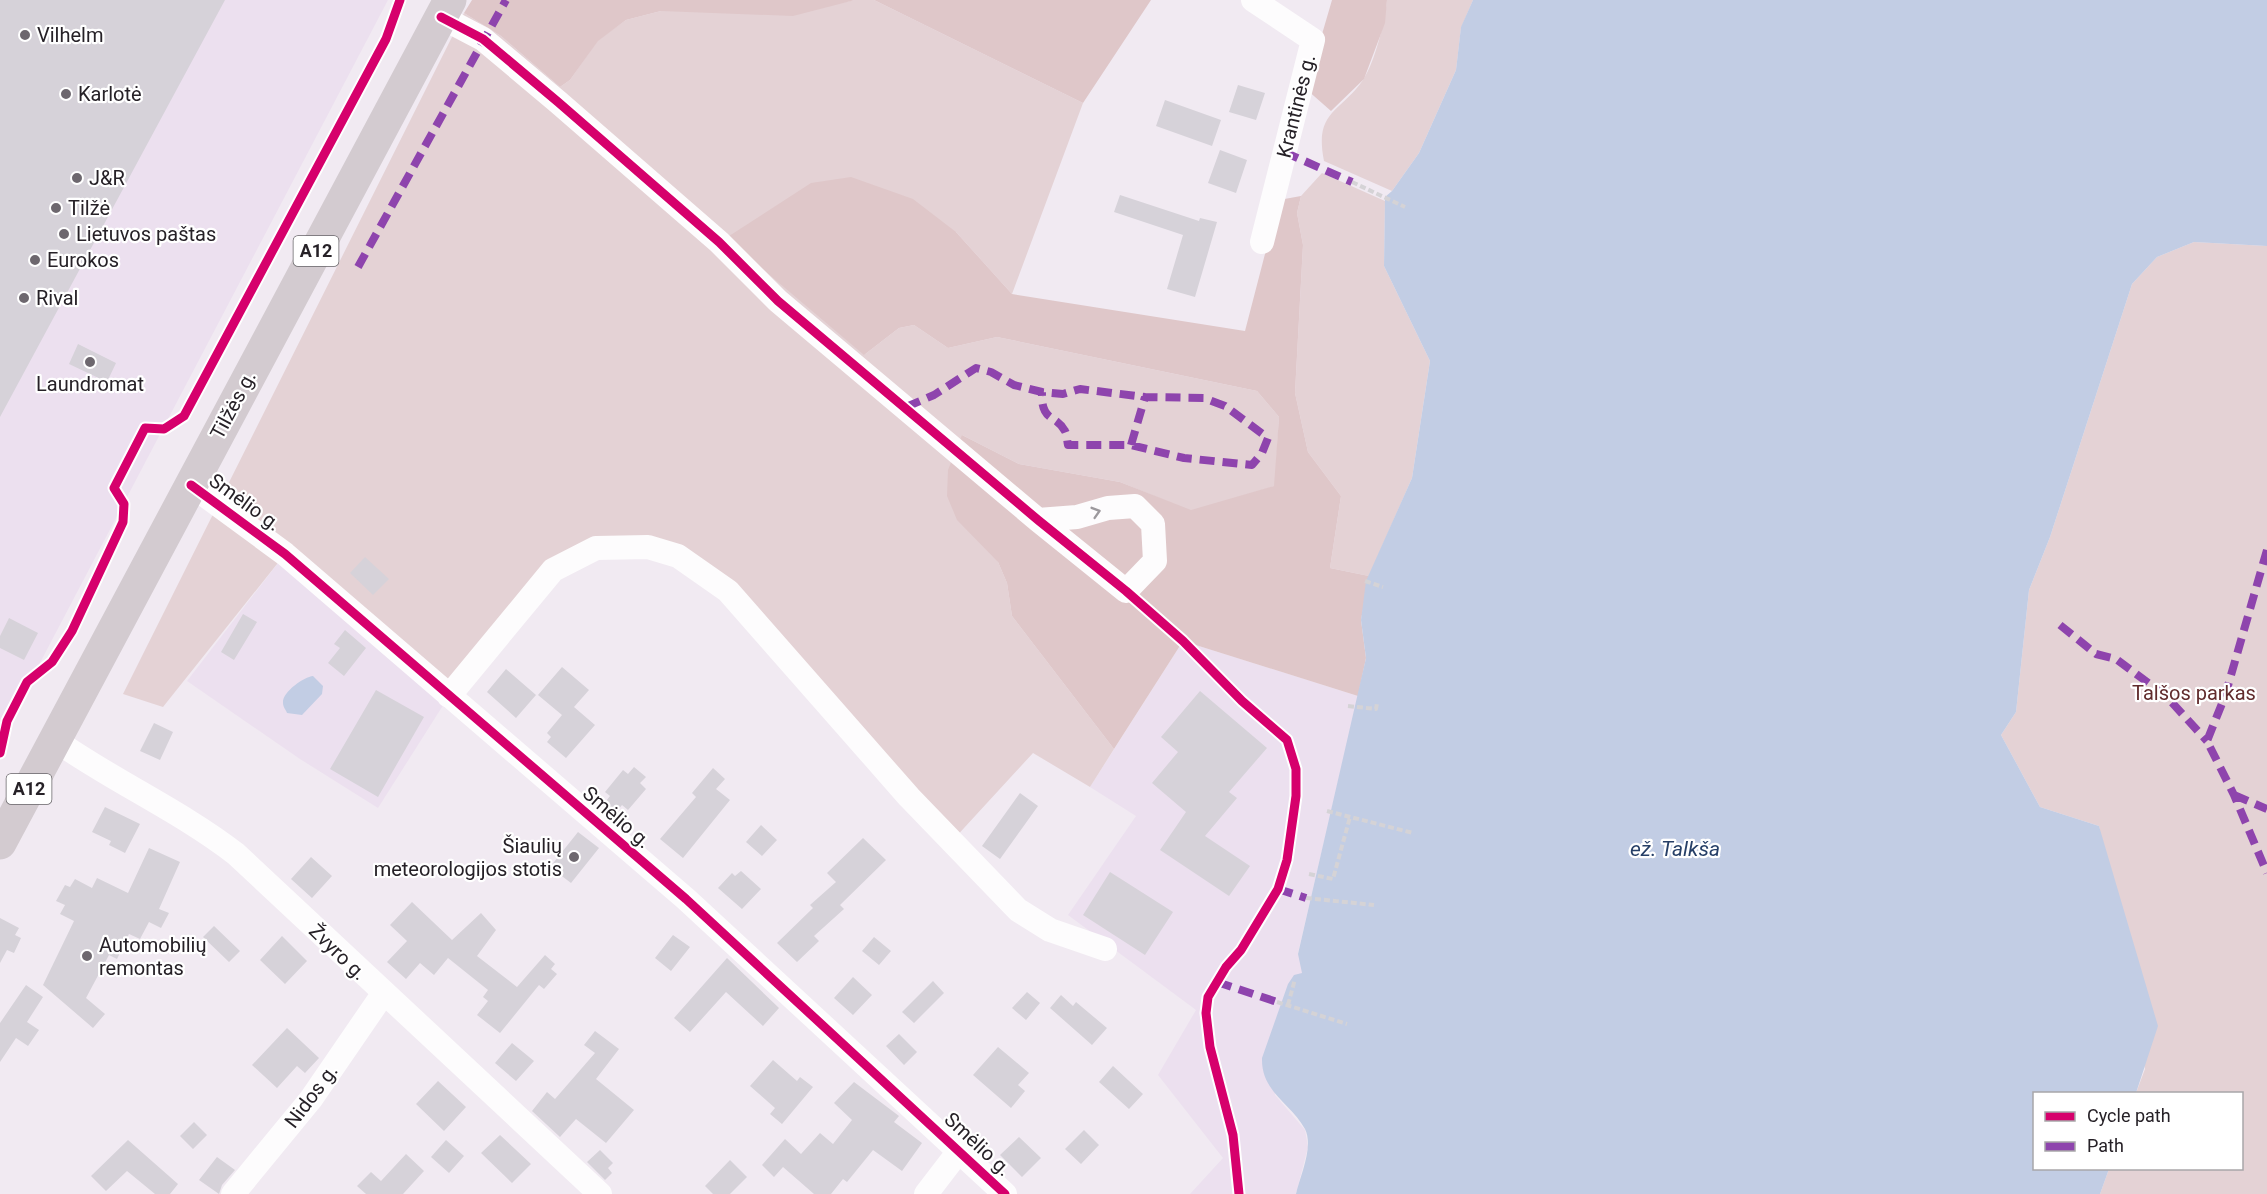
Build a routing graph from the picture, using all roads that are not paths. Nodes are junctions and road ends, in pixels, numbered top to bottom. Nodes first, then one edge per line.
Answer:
1 (1252, 0) edge
2 (446, 8) edge
3 (1262, 243) dead end
4 (191, 485) junction
5 (1038, 520) junction
6 (449, 696) junction
7 (55, 740) junction
8 (0, 843) edge
9 (1105, 949) dead end
10 (383, 994) junction
11 (959, 1151) junction
12 (233, 1194) edge
13 (600, 1194) edge
14 (926, 1194) edge
15 (1005, 1194) edge

1 - 3 street, Krantinės g.
2 - 4 highway, Tilžės g. / A12
2 - 5 street
4 - 6 street, Smėlio g.
4 - 7 highway, Tilžės g. / A12
5 -> 5 street
6 - 9 street
6 - 11 street, Smėlio g.
7 - 8 highway, Tilžės g. / A12
7 - 10 street, Žvyro g.
10 - 12 street, Nidos g.
10 - 13 street, Žvyro g.
11 - 14 street
11 - 15 street, Smėlio g.

